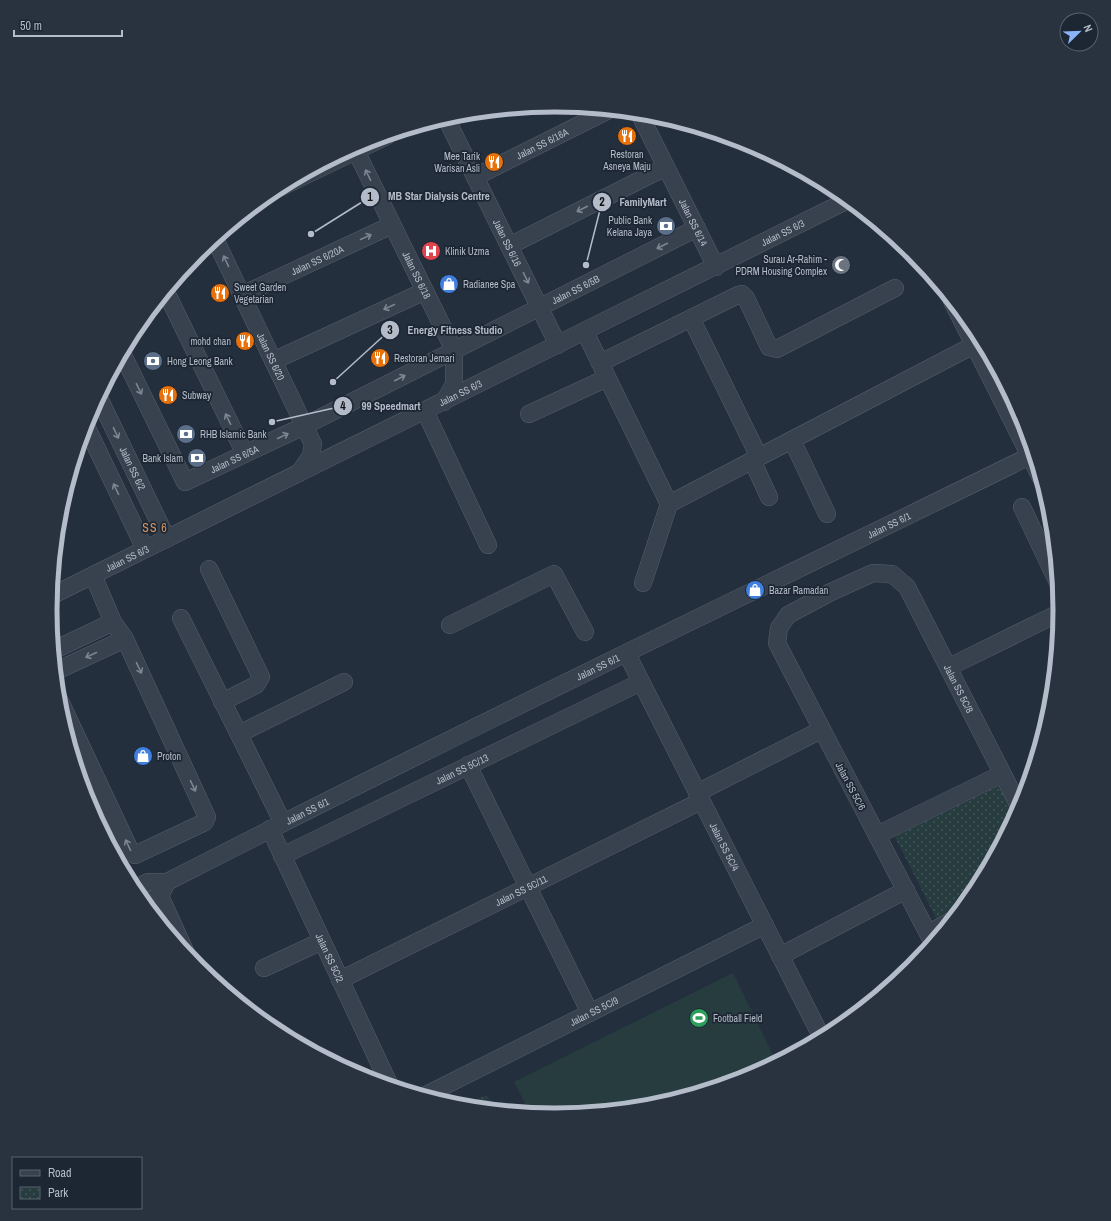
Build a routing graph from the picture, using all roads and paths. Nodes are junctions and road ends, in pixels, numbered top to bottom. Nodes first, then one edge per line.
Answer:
1 (601, 114) edge
2 (643, 120) edge
3 (449, 124) edge
4 (357, 153) edge
5 (666, 167) junction
6 (476, 177) junction
7 (842, 203) edge
8 (392, 225) junction
9 (697, 228) junction
10 (218, 245) edge
11 (510, 246) junction
12 (716, 267) junction
13 (895, 288) dead end
14 (425, 291) junction
15 (242, 296) junction
16 (168, 297) edge
17 (541, 309) junction
18 (691, 318) junction
19 (965, 327) edge
20 (585, 332) junction
21 (558, 345) junction
22 (974, 345) junction
23 (454, 350) junction
24 (125, 360) edge
25 (273, 361) junction
26 (603, 370) junction
27 (444, 402) junction
28 (102, 404) edge
29 (425, 411) junction
30 (529, 414) dead end
31 (304, 426) junction
32 (90, 434) edge
33 (792, 440) junction
34 (245, 454) junction
35 (1029, 455) edge
36 (1030, 456) edge
37 (756, 458) junction
38 (299, 473) junction
39 (769, 496) dead end
40 (669, 504) junction
41 (1022, 507) dead end
42 (827, 514) dead end
43 (167, 538) junction
44 (488, 544) dead end
45 (145, 549) junction
46 (209, 569) dead end
47 (1052, 571) edge
48 (93, 575) junction
49 (643, 583) dead end
50 (58, 593) edge
51 (1054, 615) edge
52 (181, 618) dead end
53 (113, 622) junction
54 (450, 624) dead end
55 (779, 628) joint
56 (585, 632) dead end
57 (125, 639) junction
58 (58, 648) edge
59 (627, 654) junction
60 (948, 667) junction
61 (60, 668) edge
62 (344, 682) dead end
63 (641, 682) junction
64 (222, 702) junction
65 (70, 723) edge
66 (821, 730) junction
67 (238, 734) junction
68 (468, 765) junction
69 (1002, 774) junction
70 (700, 797) junction
71 (1016, 801) edge
72 (276, 826) junction
73 (878, 835) junction
74 (282, 856) junction
75 (140, 886) edge
76 (528, 886) junction
77 (906, 890) junction
78 (157, 894) edge
79 (164, 919) edge
80 (765, 925) junction
81 (931, 938) edge
82 (322, 941) junction
83 (780, 956) junction
84 (264, 968) dead end
85 (340, 980) junction
86 (590, 1013) junction
87 (819, 1033) edge
88 (387, 1080) edge
89 (430, 1093) edge

1 - 6 street, Jalan SS 6/16A
2 - 5 street, Jalan SS 6/14
3 - 6 street, Jalan SS 6/16
8 -> 4 street, Jalan SS 6/18
5 - 9 street, Jalan SS 6/14
5 -> 11 street
6 - 11 street, Jalan SS 6/16
7 - 12 street, Jalan SS 6/3
8 - 14 street, Jalan SS 6/18
15 -> 8 street, Jalan SS 6/20A
9 - 12 street, Jalan SS 6/14
9 -> 17 street, Jalan SS 6/5B
15 -> 10 street, Jalan SS 6/20
11 -> 17 street, Jalan SS 6/16
12 - 20 street, Jalan SS 6/3
13 - 18 street
14 - 23 street, Jalan SS 6/18
14 -> 25 street
15 - 25 street, Jalan SS 6/20
34 -> 16 street
17 - 21 street, Jalan SS 6/16
17 - 23 street, Jalan SS 6/5B
18 - 26 street
18 - 37 street
19 - 22 street
20 - 21 street, Jalan SS 6/3
20 - 26 street
21 - 27 street, Jalan SS 6/3
22 - 33 street
22 - 35 street
23 - 27 street, Jalan SS 6/18
31 -> 23 street, Jalan SS 6/5A
24 -> 34 street, Jalan SS 6/5A
25 - 31 street, Jalan SS 6/20
26 - 30 street
26 - 40 street
27 - 29 street, Jalan SS 6/3
28 -> 43 street, Jalan SS 6/2
29 - 38 street, Jalan SS 6/3
29 - 44 street
34 -> 31 street, Jalan SS 6/5A
31 - 38 street, Jalan SS 6/20
45 -> 32 street
33 - 37 street
33 - 42 street
36 - 59 street, Jalan SS 6/1
37 - 39 street
37 - 40 street
38 - 43 street, Jalan SS 6/3
40 - 49 street
41 - 47 street
43 - 45 street, Jalan SS 6/3
45 - 48 street, Jalan SS 6/3
46 - 64 street
48 - 50 street, Jalan SS 6/3
48 - 53 street
51 - 60 street
52 - 64 street, Jalan SS 5C/2
53 - 57 street
53 - 58 street
54 - 56 street
55 - 60 street, Jalan SS 5C/8
55 - 66 street, Jalan SS 5C/6
57 -> 61 street
57 -> 65 street
59 - 63 street, Jalan SS 5C/4
59 - 72 street, Jalan SS 6/1
60 - 69 street, Jalan SS 5C/8
62 - 67 street
63 - 68 street, Jalan SS 5C/13
63 - 70 street, Jalan SS 5C/4
64 - 67 street, Jalan SS 5C/2
66 - 70 street, Jalan SS 5C/11
66 - 73 street, Jalan SS 5C/6
67 - 72 street, Jalan SS 5C/2
68 - 74 street, Jalan SS 5C/13
68 - 76 street
69 - 71 street, Jalan SS 5C/8
69 - 73 street
70 - 76 street, Jalan SS 5C/11
70 - 80 street, Jalan SS 5C/4
72 - 74 street, Jalan SS 5C/2
72 - 78 street, Jalan SS 6/1
73 - 77 street, Jalan SS 5C/6
74 - 82 street, Jalan SS 5C/2
75 - 78 street, Jalan SS 6/1
76 - 85 street, Jalan SS 5C/11
76 - 86 street
77 - 81 street, Jalan SS 5C/6
77 - 83 street
78 - 79 street
80 - 83 street, Jalan SS 5C/4
80 - 86 street, Jalan SS 5C/9
82 - 84 street
82 - 85 street, Jalan SS 5C/2
83 - 87 street, Jalan SS 5C/4
85 - 88 street, Jalan SS 5C/2
86 - 89 street, Jalan SS 5C/9

